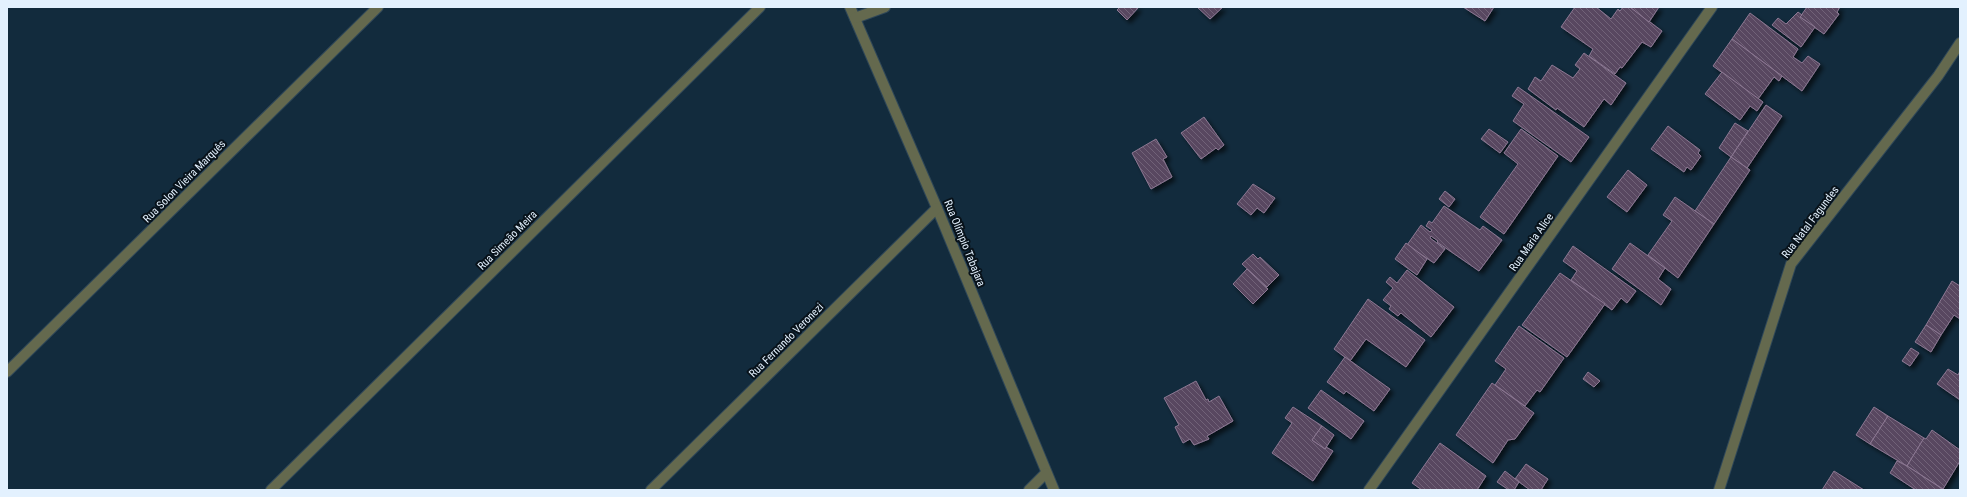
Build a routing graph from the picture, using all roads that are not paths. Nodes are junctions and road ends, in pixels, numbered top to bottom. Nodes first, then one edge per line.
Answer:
1 (378, 7) edge
2 (760, 7) edge
3 (850, 7) edge
4 (885, 7) edge
5 (1712, 7) edge
6 (855, 18) junction
7 (1960, 43) edge
8 (938, 208) junction
9 (7, 372) edge
10 (1046, 473) junction
11 (271, 490) edge
12 (651, 490) edge
13 (1029, 490) edge
14 (1054, 490) edge
15 (1369, 490) edge
16 (1719, 490) edge

1 - 9 street, Rua Solon Vieira Marquês
2 - 11 street, Rua Simeão Meira
3 - 6 street, Rua Olímpio Tabajara
4 - 6 street
5 - 15 street, Rua Maria Alice
6 - 8 street, Rua Olímpio Tabajara
7 - 16 street, Rua Natal Fagundes
8 - 10 street, Rua Olímpio Tabajara
8 - 12 street, Rua Fernando Veronezi
10 - 13 street
10 - 14 street, Rua Olímpio Tabajara

